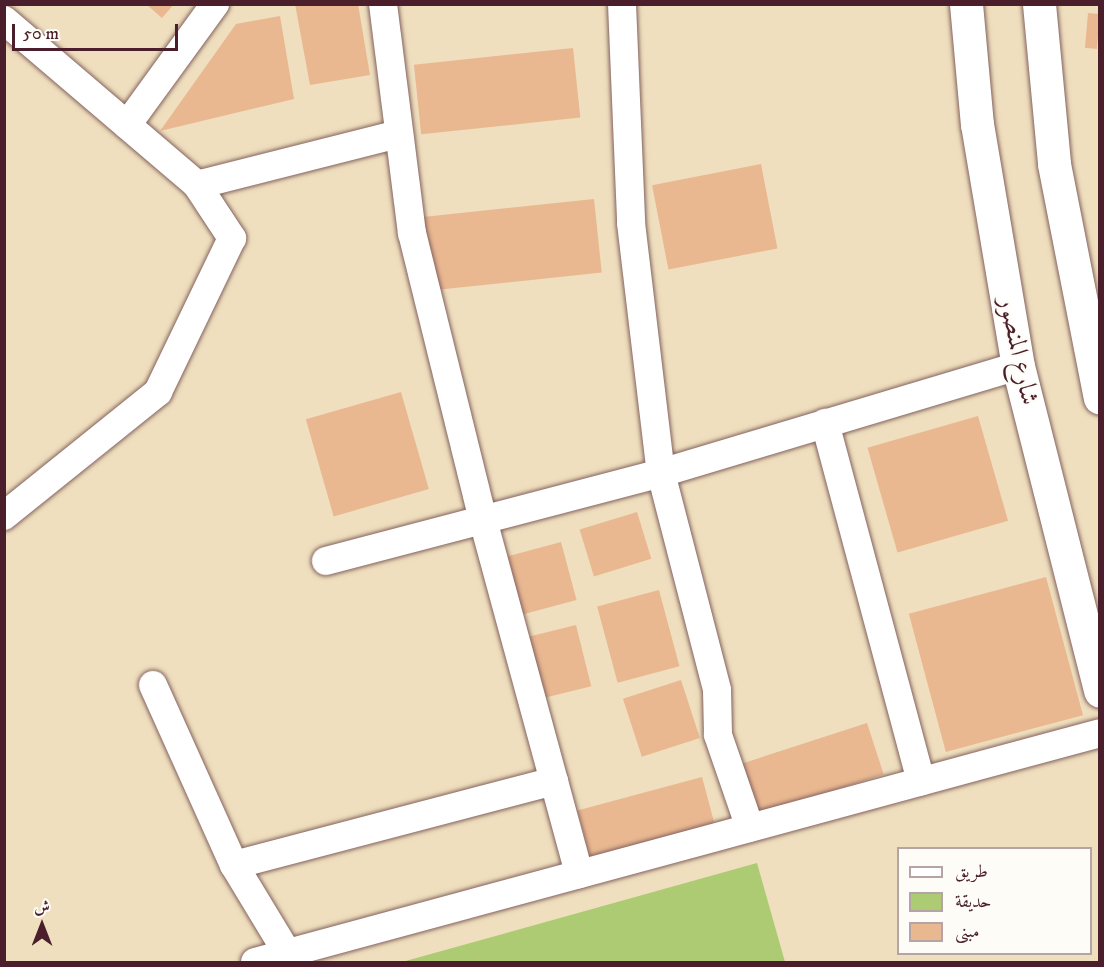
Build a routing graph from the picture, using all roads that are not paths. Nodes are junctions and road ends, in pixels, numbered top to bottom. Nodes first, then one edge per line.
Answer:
1 (215, 4) edge
2 (383, 4) edge
3 (622, 4) edge
4 (966, 4) edge
5 (1039, 4) edge
6 (4, 20) edge
7 (127, 125) junction
8 (399, 134) junction
9 (197, 185) junction
10 (1095, 353) edge
11 (1018, 366) junction
12 (1100, 398) edge
13 (825, 423) junction
14 (661, 473) junction
15 (4, 516) edge
16 (483, 520) junction
17 (326, 561) dead end
18 (153, 685) dead end
19 (1100, 691) edge
20 (1100, 733) edge
21 (554, 781) junction
22 (921, 781) junction
23 (750, 828) junction
24 (234, 865) junction
25 (579, 874) junction
26 (288, 954) junction
27 (255, 963) edge

1 - 7 street
2 - 8 street
3 - 14 street
4 - 11 main road, شارع المنصور
5 - 10 main road
6 - 7 street
7 - 9 street
8 - 9 street
8 - 16 street
9 - 15 street
10 - 12 main road
11 - 13 street
11 - 19 main road, شارع المنصور
13 - 14 street
13 - 22 street
14 - 16 street
14 - 23 street
16 - 17 street
16 - 21 street
18 - 24 street
20 - 22 street
21 - 24 street
21 - 25 street
22 - 23 street
23 - 25 street
24 - 26 street
25 - 26 street
26 - 27 street

